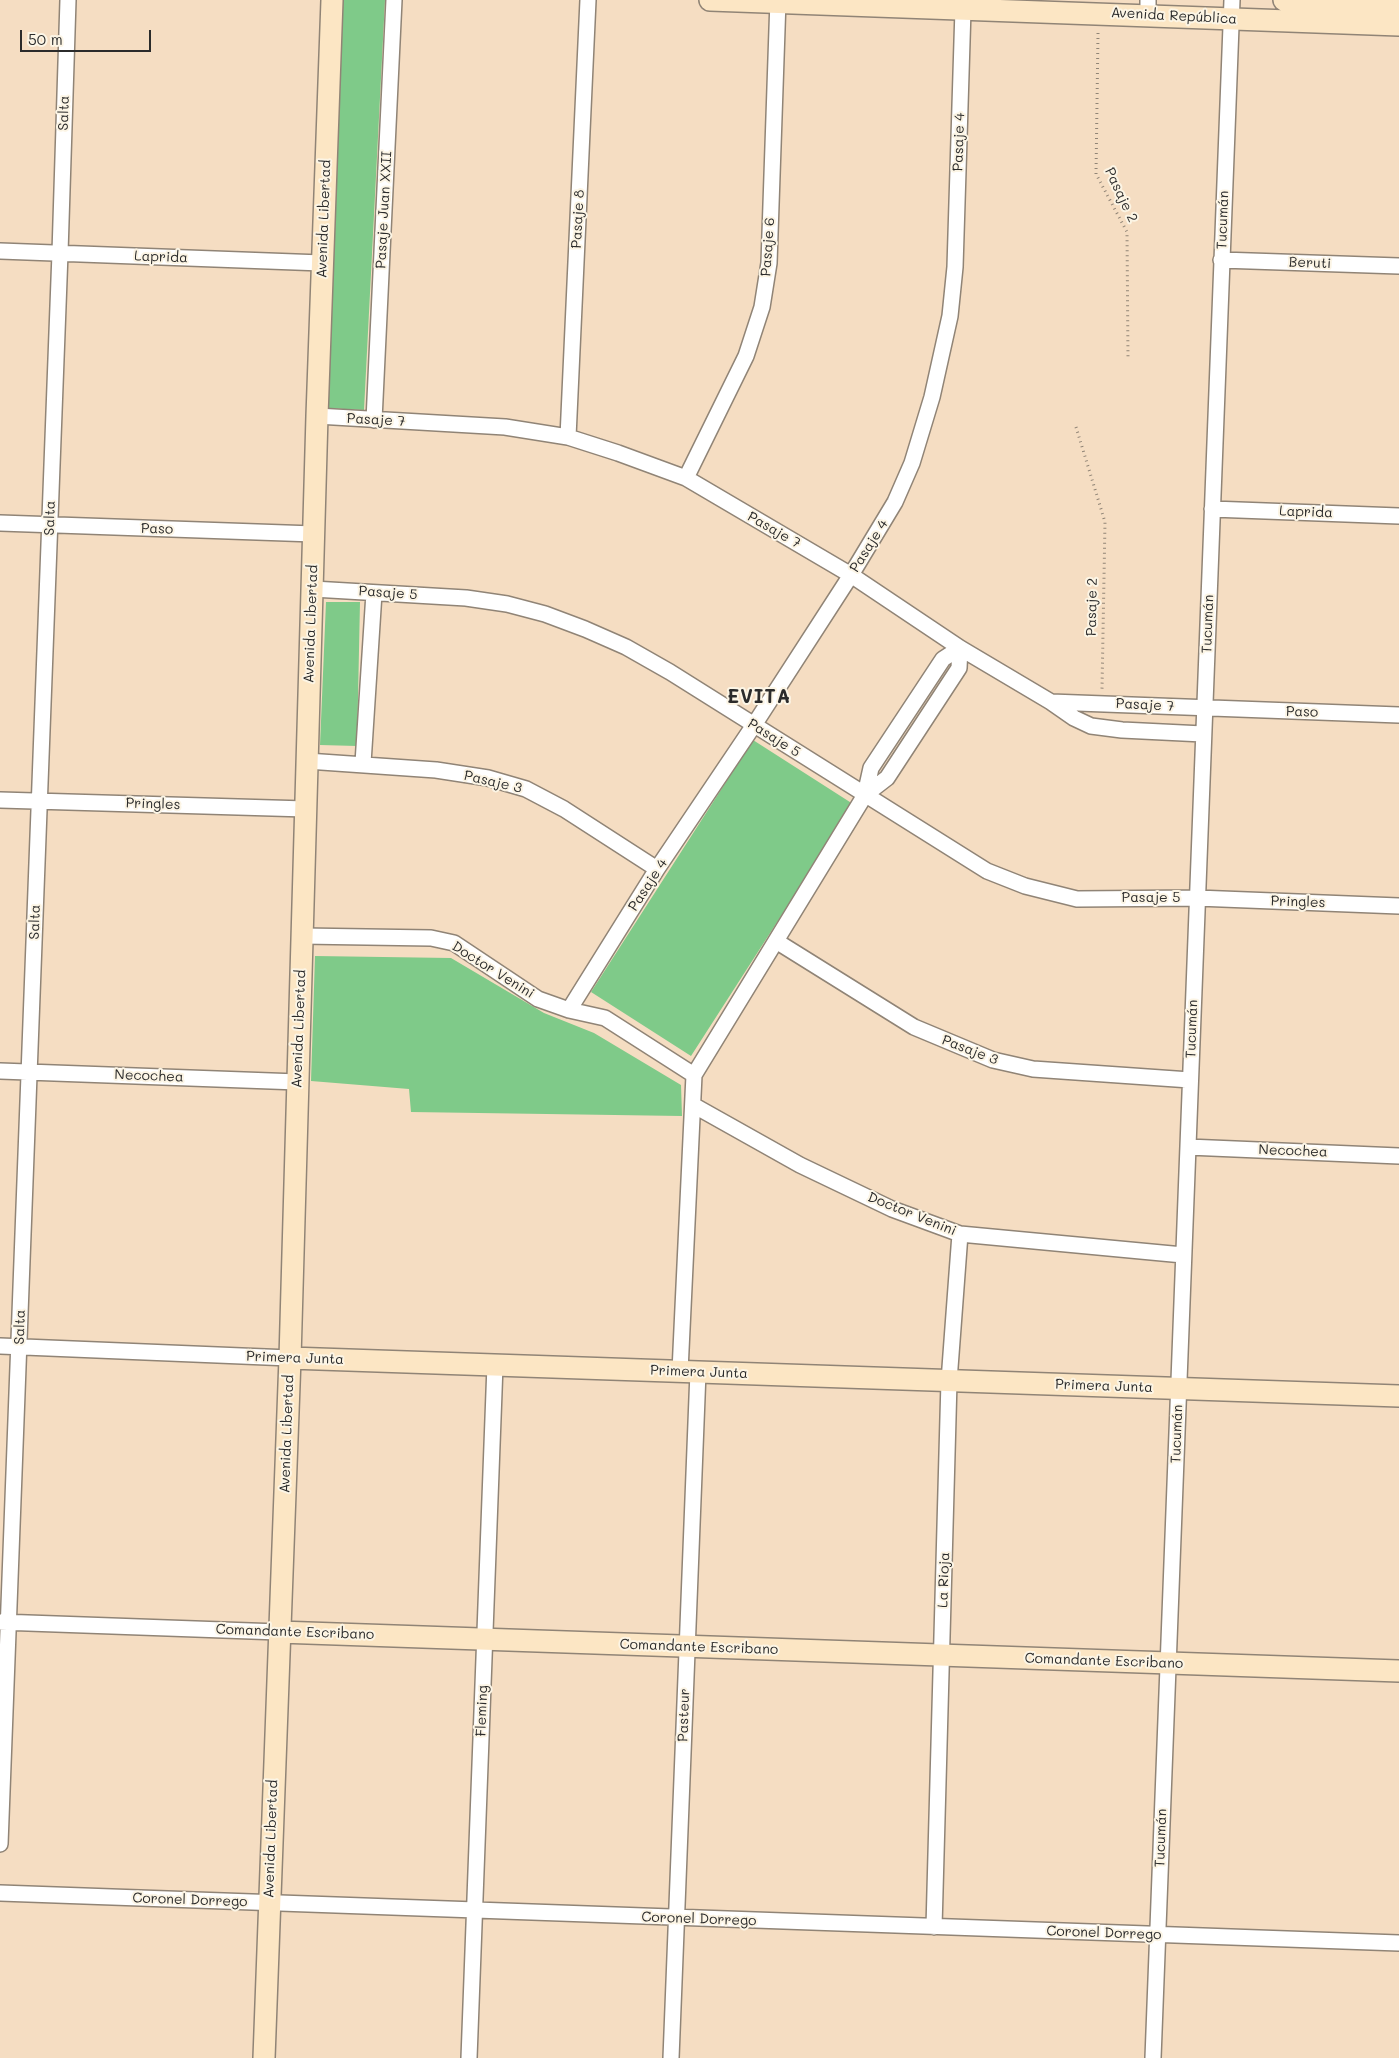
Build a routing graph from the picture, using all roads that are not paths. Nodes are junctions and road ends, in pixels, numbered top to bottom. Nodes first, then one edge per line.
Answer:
1 (68, 0) edge
2 (332, 0) edge
3 (394, 0) edge
4 (588, 0) edge
5 (710, 0) edge
6 (1284, 0) edge
7 (778, 1) edge
8 (888, 3) edge
9 (1399, 4) edge
10 (1148, 8) edge
11 (963, 9) junction
12 (1232, 9) edge
13 (1399, 25) edge
14 (0, 251) edge
15 (60, 253) junction
16 (1221, 260) junction
17 (322, 263) junction
18 (1399, 266) edge
19 (317, 416) junction
20 (374, 420) junction
21 (568, 437) junction
22 (686, 478) junction
23 (1212, 509) junction
24 (1399, 516) edge
25 (0, 523) edge
26 (50, 525) junction
27 (314, 534) junction
28 (851, 575) junction
29 (312, 588) junction
30 (374, 592) junction
31 (960, 648) junction
32 (1051, 702) junction
33 (1204, 708) junction
34 (1399, 715) edge
35 (754, 725) junction
36 (1203, 734) junction
37 (308, 761) junction
38 (363, 764) junction
39 (865, 795) junction
40 (0, 800) edge
41 (40, 801) junction
42 (306, 809) junction
43 (657, 870) junction
44 (1197, 898) junction
45 (1399, 906) edge
46 (302, 936) junction
47 (776, 941) junction
48 (569, 1010) junction
49 (0, 1071) edge
50 (29, 1072) junction
51 (694, 1074) junction
52 (1190, 1080) junction
53 (298, 1082) junction
54 (693, 1105) junction
55 (1188, 1147) junction
56 (1399, 1156) edge
57 (960, 1234) junction
58 (1183, 1255) junction
59 (0, 1346) edge
60 (19, 1347) junction
61 (290, 1358) junction
62 (495, 1365) junction
63 (689, 1372) junction
64 (949, 1381) junction
65 (1178, 1389) junction
66 (1399, 1396) edge
67 (4, 1622) edge
68 (279, 1632) junction
69 (484, 1639) junction
70 (687, 1646) junction
71 (942, 1655) junction
72 (1168, 1663) junction
73 (1399, 1671) edge
74 (0, 1844) edge
75 (0, 1893) edge
76 (268, 1903) junction
77 (474, 1910) junction
78 (676, 1918) junction
79 (934, 1927) junction
80 (1158, 1935) junction
81 (1399, 1943) edge
82 (264, 2058) edge
83 (469, 2058) edge
84 (671, 2058) edge
85 (1153, 2058) edge

1 - 15 street, Salta
2 - 17 main road, Avenida Libertad
3 - 20 street, Pasaje Juan XXII
4 - 21 street, Pasaje 8
5 - 7 main road, Avenida República
6 - 9 main road
7 - 8 main road, Avenida República
7 - 22 street, Pasaje 6
8 - 11 main road, Avenida República
10 - 11 main road, Avenida República
10 - 12 main road, Avenida República
11 - 28 street, Pasaje 4
12 - 13 main road, Avenida República
12 - 16 street, Tucumán
14 - 15 street, Laprida
15 - 17 street, Laprida
15 - 26 street, Salta
16 - 18 street, Beruti
16 - 23 street, Tucumán
17 - 19 main road, Avenida Libertad
19 - 20 street, Pasaje 7
19 - 27 main road, Avenida Libertad
20 - 21 street, Pasaje 7
21 - 22 street, Pasaje 7
22 - 28 street, Pasaje 7
23 - 24 street, Laprida
23 - 33 street, Tucumán
25 - 26 street, Paso
26 - 27 street, Paso
26 - 41 street, Salta
27 - 29 main road, Avenida Libertad
28 - 31 street, Pasaje 7
28 - 35 street, Pasaje 4
29 - 30 street, Pasaje 5
29 - 37 main road, Avenida Libertad
30 - 35 street, Pasaje 5
30 - 38 street
31 - 32 street, Pasaje 7
31 - 39 street
32 - 33 street, Pasaje 7
32 - 36 street
33 - 34 street, Paso
33 - 36 street, Tucumán
35 - 39 street, Pasaje 5
35 - 43 street, Pasaje 4
36 - 44 street, Tucumán
37 - 38 street, Pasaje 3
37 - 42 main road, Avenida Libertad
38 - 43 street, Pasaje 3
39 - 44 street, Pasaje 5
39 - 47 street
40 - 41 street, Pringles
41 - 42 street, Pringles
41 - 50 street, Salta
42 - 46 main road, Avenida Libertad
43 - 48 street, Pasaje 4
44 - 45 street, Pringles
44 - 52 street, Tucumán
46 - 48 street, Doctor Venini
46 - 53 main road, Avenida Libertad
47 - 51 street
47 - 52 street, Pasaje 3
48 - 51 street, Doctor Venini
49 - 50 street, Necochea
50 - 53 street, Necochea
50 - 60 street, Salta
51 - 54 street, Pasteur
52 - 55 street, Tucumán
53 - 61 main road, Avenida Libertad
54 - 57 street, Doctor Venini
54 - 63 street, Pasteur
55 - 56 street, Necochea
55 - 58 street, Tucumán
57 - 58 street, Doctor Venini
57 - 64 street, La Rioja
58 - 65 street, Tucumán
59 - 60 street, Primera Junta
60 - 61 street, Primera Junta
60 - 67 street, Salta
61 - 62 main road, Primera Junta
61 - 68 main road, Avenida Libertad
62 - 63 main road, Primera Junta
62 - 69 street, Fleming
63 - 64 main road, Primera Junta
63 - 70 street, Pasteur
64 - 65 main road, Primera Junta
64 - 71 street, La Rioja
65 - 66 main road, Primera Junta
65 - 72 street, Tucumán
67 - 68 street, Comandante Escribano
67 - 74 street, Salta
68 - 69 main road, Comandante Escribano
68 - 76 main road, Avenida Libertad
69 - 70 main road, Comandante Escribano
69 - 77 street, Fleming
70 - 71 main road, Comandante Escribano
70 - 78 street, Pasteur
71 - 72 main road, Comandante Escribano
71 - 79 street, La Rioja
72 - 73 main road, Comandante Escribano
72 - 80 street, Tucumán
75 - 76 street, Coronel Dorrego
76 - 77 street, Coronel Dorrego
76 - 82 main road, Avenida Libertad
77 - 78 street, Coronel Dorrego
77 - 83 street, Fleming
78 - 79 street, Coronel Dorrego
78 - 84 street, Pasteur
79 - 80 street, Coronel Dorrego
80 - 81 street, Coronel Dorrego
80 - 85 street, Tucumán

